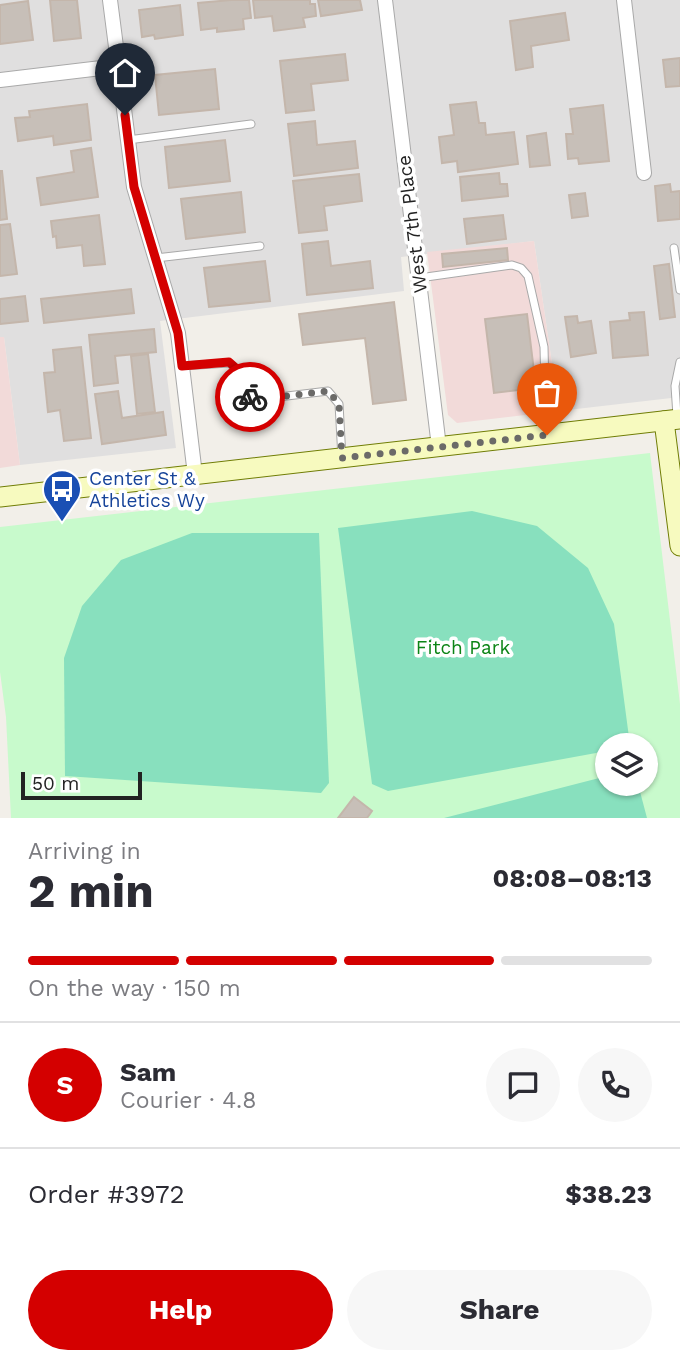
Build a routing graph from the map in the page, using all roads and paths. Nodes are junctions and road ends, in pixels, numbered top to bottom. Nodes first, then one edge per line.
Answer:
1 (110, 0) edge
2 (385, 0) edge
3 (624, 0) edge
4 (118, 66) junction
5 (0, 80) edge
6 (251, 124) dead end
7 (128, 140) junction
8 (644, 173) dead end
9 (260, 246) dead end
10 (674, 248) dead end
11 (156, 258) junction
12 (418, 278) junction
13 (680, 290) edge
14 (680, 362) edge
15 (182, 366) junction
16 (674, 420) edge
17 (547, 435) junction
18 (439, 447) junction
19 (342, 458) junction
20 (195, 475) junction
21 (0, 497) edge
22 (680, 546) edge

1 - 4 street
2 - 12 street, West 7th Place
3 - 8 street
4 - 5 street
4 - 7 street
6 - 7 lane
7 - 11 street
9 - 11 lane
10 - 13 lane
11 - 15 street
12 - 17 lane
12 - 18 street, West 7th Place
14 - 16 lane
15 - 19 lane
15 - 20 street
16 - 17 street
16 - 22 street
17 - 18 street
18 - 19 street
19 - 20 street
20 - 21 street

